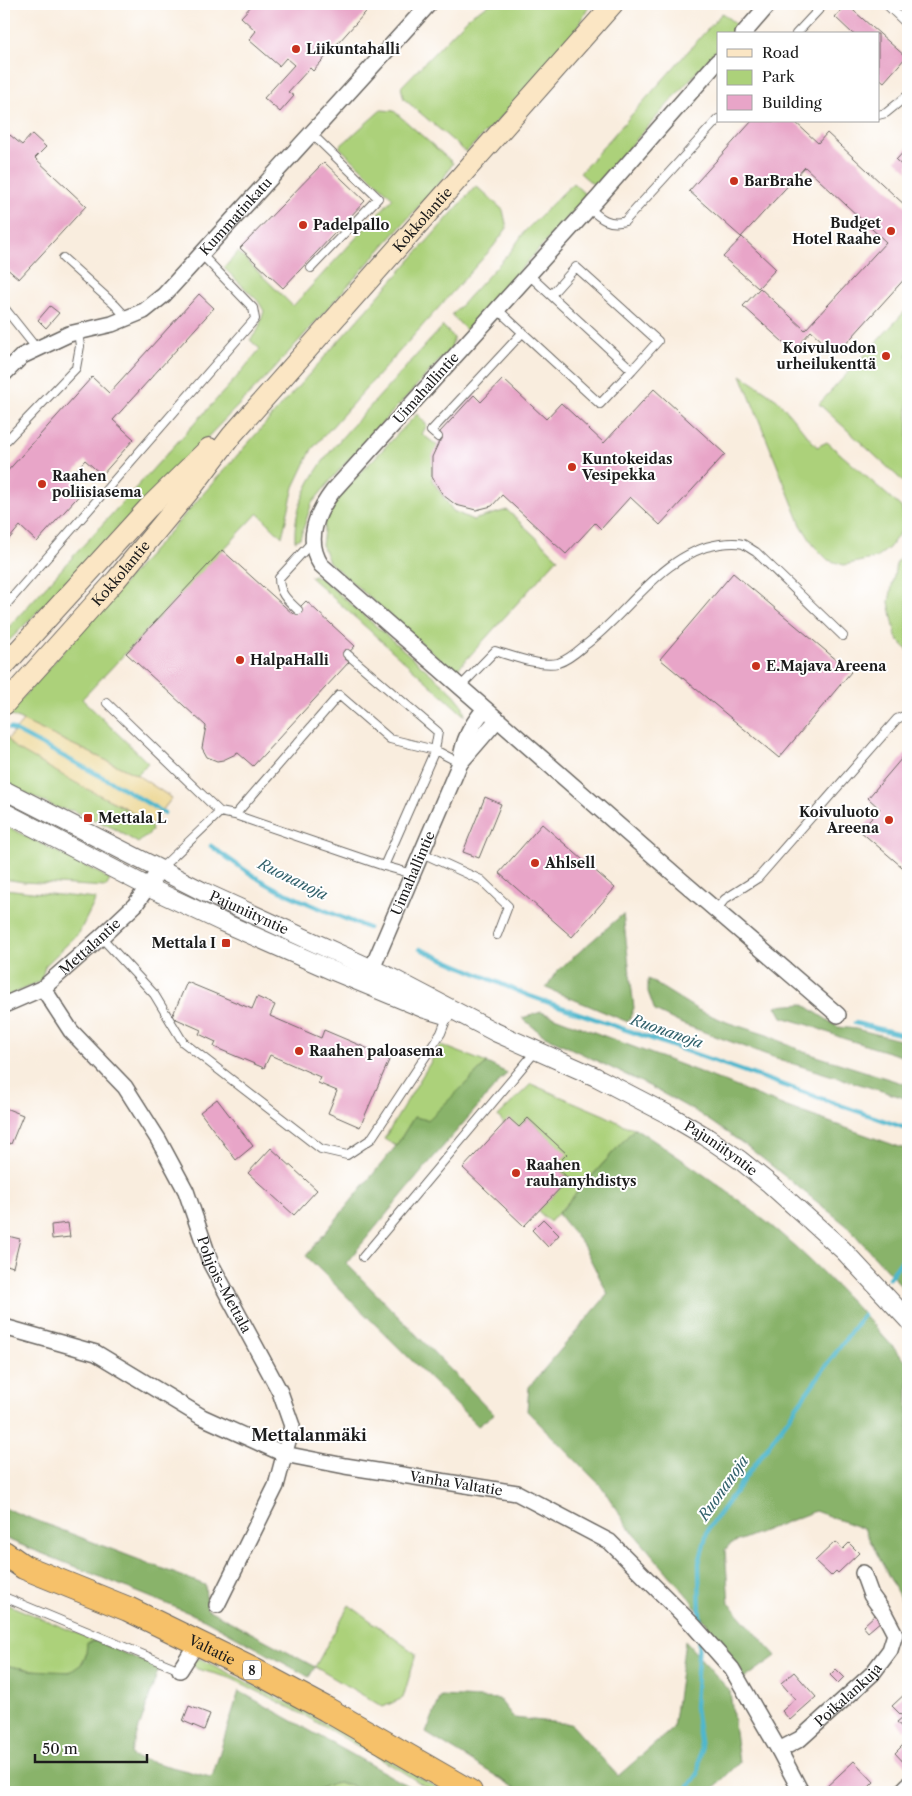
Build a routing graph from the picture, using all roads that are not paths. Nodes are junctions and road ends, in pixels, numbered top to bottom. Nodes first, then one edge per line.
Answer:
1 (429, 4) edge
2 (612, 4) edge
3 (769, 4) edge
4 (824, 4) edge
5 (886, 4) edge
6 (908, 25) edge
7 (745, 32) edge
8 (798, 32) edge
9 (717, 62) edge
10 (908, 95) edge
11 (880, 114) edge
12 (717, 120) edge
13 (312, 133) junction
14 (589, 208) junction
15 (201, 254) junction
16 (63, 258) dead end
17 (312, 268) dead end
18 (529, 275) junction
19 (551, 295) junction
20 (497, 309) junction
21 (6, 310) dead end
22 (127, 318) junction
23 (78, 332) junction
24 (523, 332) junction
25 (37, 349) junction
26 (632, 370) junction
27 (4, 374) edge
28 (232, 435) junction
29 (438, 437) dead end
30 (4, 443) edge
31 (313, 541) junction
32 (4, 607) edge
33 (298, 610) dead end
34 (843, 636) dead end
35 (348, 654) dead end
36 (4, 666) edge
37 (460, 687) junction
38 (107, 703) dead end
39 (4, 705) edge
40 (485, 709) junction
41 (908, 714) edge
42 (498, 720) junction
43 (435, 750) junction
44 (460, 763) junction
45 (4, 790) edge
46 (4, 812) edge
47 (220, 812) junction
48 (236, 815) junction
49 (422, 853) junction
50 (384, 866) junction
51 (160, 869) junction
52 (413, 874) junction
53 (148, 886) junction
54 (716, 910) junction
55 (498, 935) dead end
56 (101, 937) junction
57 (368, 976) junction
58 (43, 988) junction
59 (4, 1005) edge
60 (449, 1012) junction
61 (838, 1014) dead end
62 (537, 1049) junction
63 (363, 1257) dead end
64 (908, 1320) edge
65 (4, 1327) edge
66 (284, 1454) junction
67 (4, 1553) edge
68 (14, 1566) edge
69 (863, 1573) dead end
70 (4, 1597) edge
71 (216, 1605) dead end
72 (198, 1642) junction
73 (180, 1670) joint
74 (779, 1750) junction
75 (908, 1786) edge
76 (470, 1792) edge
77 (801, 1792) edge
78 (901, 1792) edge

1 - 13 street, Kummatinkatu
2 - 28 main road, Kokkolantie
3 - 7 street
4 - 8 lane
5 - 6 lane
9 - 14 street, Uimahallintie
10 - 11 lane
12 - 14 lane
13 - 15 street, Kummatinkatu
13 - 17 lane
14 - 18 street, Uimahallintie
15 - 22 street, Kummatinkatu
15 - 32 lane
16 - 22 lane
18 - 19 lane
18 - 20 street, Uimahallintie
19 - 26 lane
19 - 26 lane
20 - 24 lane
20 - 31 street, Uimahallintie
21 - 25 lane
22 - 23 street, Kummatinkatu
23 - 25 street, Kummatinkatu
23 - 30 lane
24 - 26 lane
24 - 29 lane
25 - 27 street, Kummatinkatu
28 - 36 main road, Kokkolantie
28 - 39 main road, Kokkolantie
31 - 33 lane
31 - 37 street
34 - 37 lane
35 - 43 lane
37 - 40 street
38 - 47 lane
40 - 42 street
40 - 44 street, Uimahallintie
41 - 54 lane
42 - 44 street, Uimahallintie
42 - 54 street
43 - 44 lane
43 - 48 lane
43 - 50 lane
44 - 49 street, Uimahallintie
45 - 51 street, Pajuniityntie
46 - 53 street, Pajuniityntie
47 - 48 lane
47 - 51 lane
48 - 50 lane
49 - 52 street, Uimahallintie
49 - 55 lane
50 - 52 lane
51 - 53 street, Mettalantie
51 - 57 street, Pajuniityntie
52 - 57 street, Uimahallintie
53 - 56 street, Mettalantie
53 - 57 street, Pajuniityntie
54 - 61 street
56 - 58 street, Mettalantie
56 - 60 lane
57 - 60 street, Pajuniityntie
58 - 59 street, Mettalantie
58 - 66 street, Pohjois-Mettala
60 - 62 street, Pajuniityntie
62 - 63 lane
62 - 64 street, Pajuniityntie
65 - 66 street, Vanha Valtatie
66 - 71 street, Pohjois-Mettala
66 - 74 street, Vanha Valtatie
67 - 68 highway, Valtatie / 8
68 - 72 highway, Valtatie / 8
69 - 74 street, Poikalankuja
70 - 73 lane
72 - 73 street
72 - 76 highway, Valtatie / 8
74 - 77 street, Vanha Valtatie
75 - 78 street

